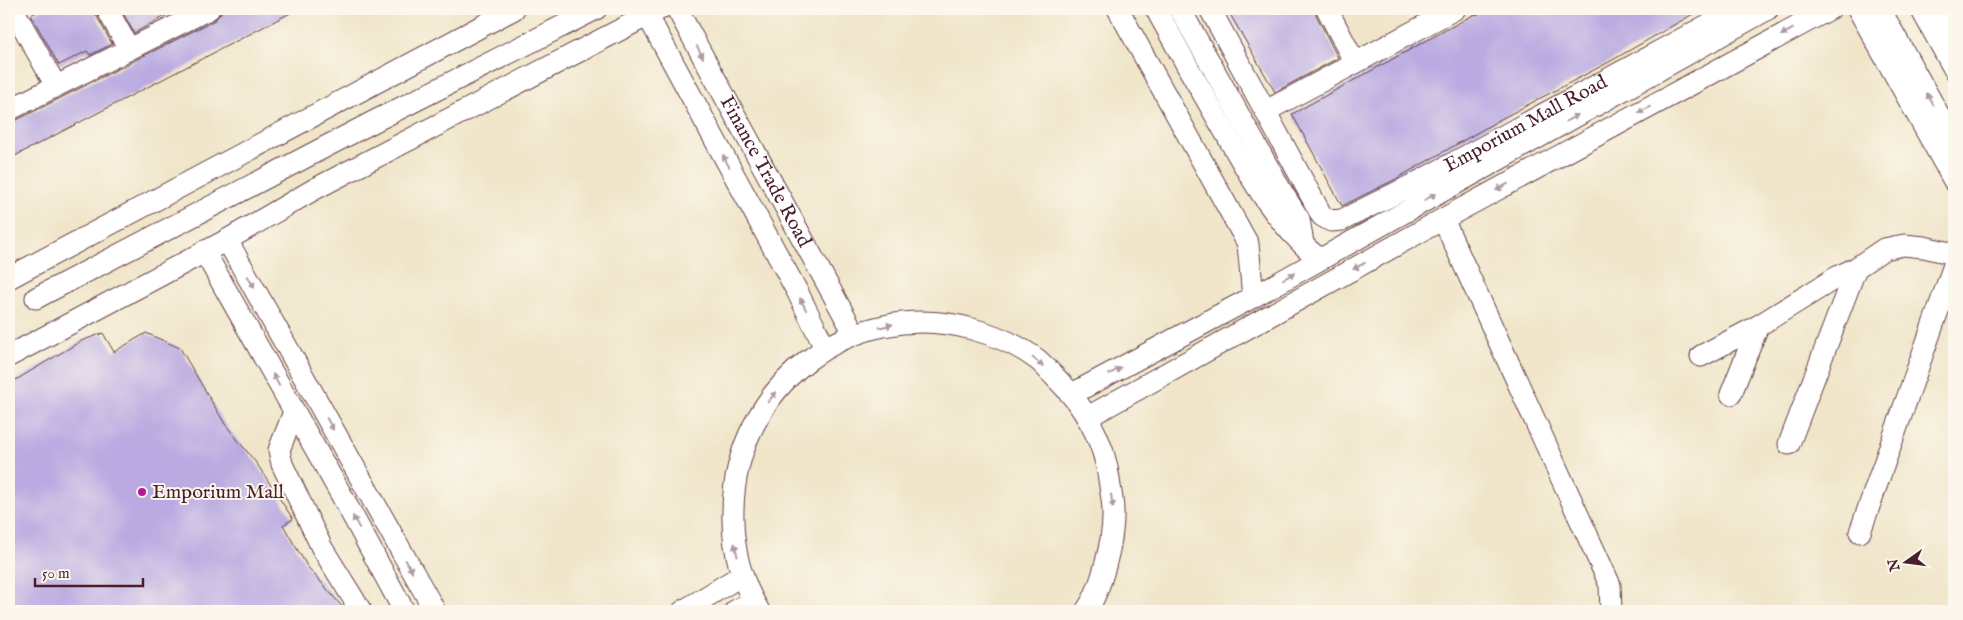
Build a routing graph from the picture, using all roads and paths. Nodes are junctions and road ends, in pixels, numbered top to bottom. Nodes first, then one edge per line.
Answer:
1 (13, 9) edge
2 (107, 9) edge
3 (514, 9) edge
4 (596, 9) edge
5 (677, 9) edge
6 (1118, 9) edge
7 (1156, 9) edge
8 (1180, 9) edge
9 (1210, 9) edge
10 (1327, 9) edge
11 (1456, 9) edge
12 (1736, 9) edge
13 (1768, 9) edge
14 (1830, 9) edge
15 (1858, 9) edge
16 (1880, 9) edge
17 (1921, 9) edge
18 (1943, 9) edge
19 (204, 10) edge
20 (650, 11) edge
21 (1713, 14) edge
22 (1954, 29) edge
23 (129, 49) junction
24 (1355, 63) junction
25 (1954, 69) edge
26 (56, 86) junction
27 (9, 110) edge
28 (1266, 111) junction
29 (1954, 142) edge
30 (1954, 181) edge
31 (180, 187) junction
32 (196, 215) junction
33 (1443, 219) junction
34 (227, 240) junction
35 (204, 251) junction
36 (1311, 253) junction
37 (1954, 254) edge
38 (1954, 265) edge
39 (1856, 268) junction
40 (9, 278) edge
41 (1253, 297) junction
42 (36, 298) dead end
43 (1758, 326) junction
44 (854, 334) junction
45 (825, 348) junction
46 (9, 356) edge
47 (1701, 356) dead end
48 (1072, 394) junction
49 (1731, 394) dead end
50 (294, 412) junction
51 (1088, 417) junction
52 (1789, 444) dead end
53 (1860, 532) dead end
54 (742, 575) junction
55 (756, 606) edge
56 (361, 611) edge
57 (404, 611) edge
58 (435, 611) edge
59 (684, 611) edge
60 (735, 611) edge
61 (1086, 611) edge
62 (1610, 611) edge

1 - 26 street
2 - 23 street
3 - 31 street
4 - 32 street
5 -> 44 street, Finance Trade Road
6 - 41 street
7 - 36 street
8 - 36 street
9 - 28 street
10 - 24 street
11 - 24 street
12 - 21 street, Emporium Mall Road
36 -> 13 street
14 -> 33 street
15 - 30 street
29 -> 16 street
17 - 25 street
18 - 22 street
19 - 23 street
20 - 34 street
45 -> 20 street
21 - 28 street, Emporium Mall Road
23 - 26 street
24 - 28 street
26 - 27 street
31 - 32 street
31 - 40 street
32 - 42 street
33 -> 51 street
33 - 62 street
34 - 35 street
34 -> 58 street
35 - 46 street
50 -> 35 street
41 -> 36 street
37 - 39 street
38 - 53 street
39 - 43 street
39 - 52 street
48 -> 41 street
43 - 47 street
43 - 49 street
44 - 45 street
44 -> 48 street
54 -> 45 street
48 - 51 street
50 - 56 street
57 -> 50 street
51 -> 61 street
54 - 55 street
54 - 59 street
55 - 60 street

